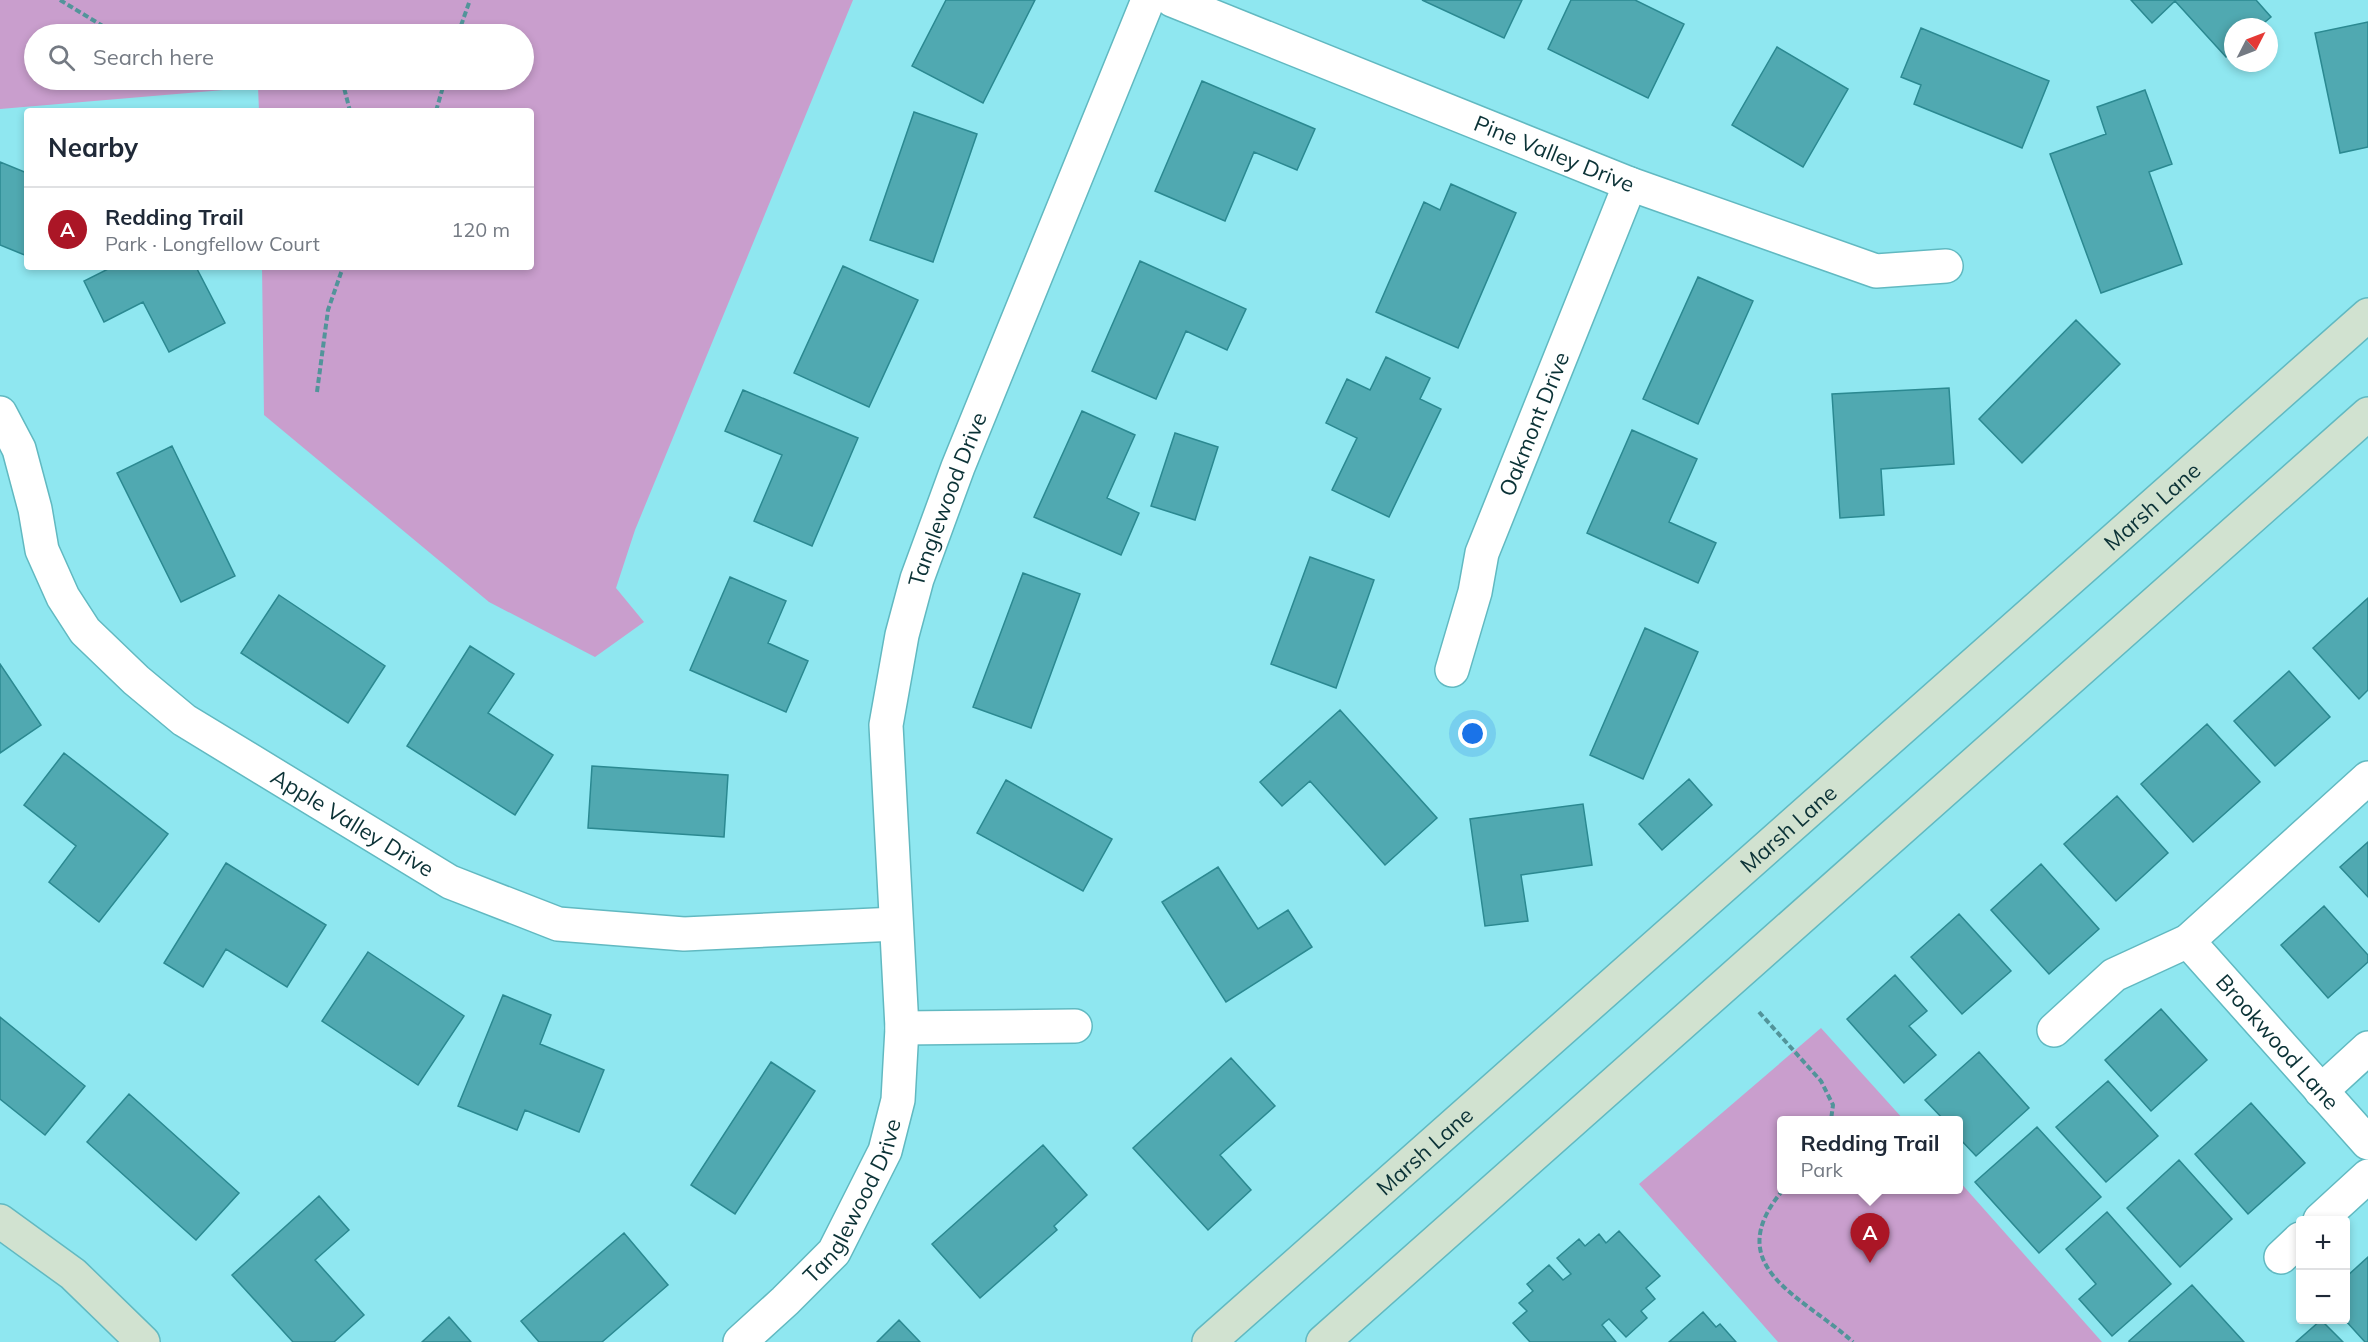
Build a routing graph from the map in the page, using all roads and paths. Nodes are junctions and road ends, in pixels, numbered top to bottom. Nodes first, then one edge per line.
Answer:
1 (60, 0) edge
2 (470, 0) edge
3 (1148, 0) edge
4 (1172, 0) edge
5 (100, 24) edge
6 (462, 24) edge
7 (345, 90) edge
8 (442, 90) edge
9 (349, 108) edge
10 (437, 108) edge
11 (1630, 184) junction
12 (1946, 266) dead end
13 (342, 270) edge
14 (2368, 315) edge
15 (317, 392) dead end
16 (0, 413) edge
17 (2368, 414) edge
18 (1452, 670) dead end
19 (2368, 778) edge
20 (896, 924) junction
21 (2188, 941) junction
22 (1759, 1012) dead end
23 (1075, 1026) dead end
24 (902, 1028) junction
25 (2054, 1030) dead end
26 (2368, 1048) edge
27 (2321, 1091) junction
28 (1832, 1116) edge
29 (2368, 1143) edge
30 (2368, 1176) edge
31 (1780, 1194) edge
32 (2325, 1216) edge
33 (0, 1221) edge
34 (143, 1342) edge
35 (740, 1342) edge
36 (1209, 1342) edge
37 (1323, 1342) edge
38 (1853, 1342) edge

1 - 5 path
2 - 6 path
3 - 20 street, Tanglewood Drive
4 - 11 street, Pine Valley Drive
7 - 9 path
8 - 10 path
11 - 12 street, Pine Valley Drive
11 - 18 street, Oakmont Drive
13 - 15 path
14 - 36 main road, Marsh Lane
16 - 20 street, Apple Valley Drive
17 - 37 main road
19 - 21 street
20 - 24 street, Tanglewood Drive
21 - 25 street
21 - 27 street, Brookwood Lane
22 - 28 path
23 - 24 street
24 - 35 street, Tanglewood Drive
26 - 27 street
27 - 29 street, Brookwood Lane
30 - 32 street
31 - 38 path
33 - 34 main road

